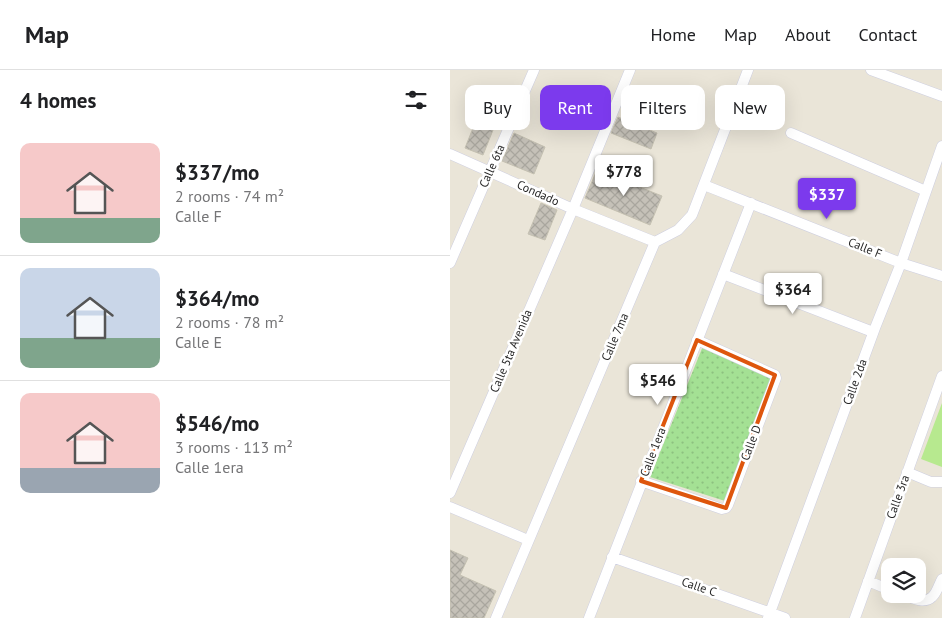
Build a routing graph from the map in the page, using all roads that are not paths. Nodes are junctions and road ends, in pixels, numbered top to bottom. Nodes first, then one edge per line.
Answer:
1 (534, 70) edge
2 (630, 70) edge
3 (748, 70) edge
4 (871, 70) edge
5 (942, 96) edge
6 (791, 133) dead end
7 (942, 146) edge
8 (450, 154) edge
9 (489, 172) junction
10 (704, 186) junction
11 (926, 191) junction
12 (751, 203) junction
13 (573, 208) junction
14 (655, 242) junction
15 (450, 263) edge
16 (901, 263) junction
17 (723, 274) junction
18 (942, 276) edge
19 (873, 332) junction
20 (697, 340) junction
21 (942, 376) edge
22 (907, 472) junction
23 (642, 481) junction
24 (942, 482) edge
25 (450, 494) edge
26 (450, 507) edge
27 (528, 540) junction
28 (612, 557) junction
29 (942, 579) edge
30 (868, 582) junction
31 (881, 587) edge
32 (926, 600) edge
33 (769, 615) edge
34 (496, 618) edge
35 (589, 618) edge
36 (785, 618) edge
37 (855, 618) edge

1 - 9 street, Calle 6ta
2 - 13 street, Calle 5ta Avenida
3 - 10 street
4 - 5 street
6 - 11 street
7 - 11 street, Calle 2da
8 - 9 street, Condado
9 - 13 street, Condado
9 - 15 street, Calle 6ta
10 - 12 street, Calle F
10 - 14 street
11 - 16 street, Calle 2da
12 - 16 street, Calle F
12 - 17 street, Calle 1era
13 - 14 street, Condado
13 - 25 street, Calle 5ta Avenida
14 - 27 street, Calle 7ma
16 - 18 street, Calle F
16 - 19 street, Calle 2da
17 - 19 street
17 - 20 street, Calle 1era
19 - 33 street, Calle 2da
20 - 23 street, Calle 1era
20 - 23 street, Calle D
21 - 22 street, Calle 3ra
22 - 24 street
22 - 30 street, Calle 3ra
23 - 28 street, Calle 1era
26 - 27 street
27 - 34 street, Calle 7ma
28 - 33 street, Calle C
28 - 35 street, Calle 1era
29 - 32 street
30 - 31 street
30 - 37 street, Calle 3ra
33 - 36 street, Calle C

